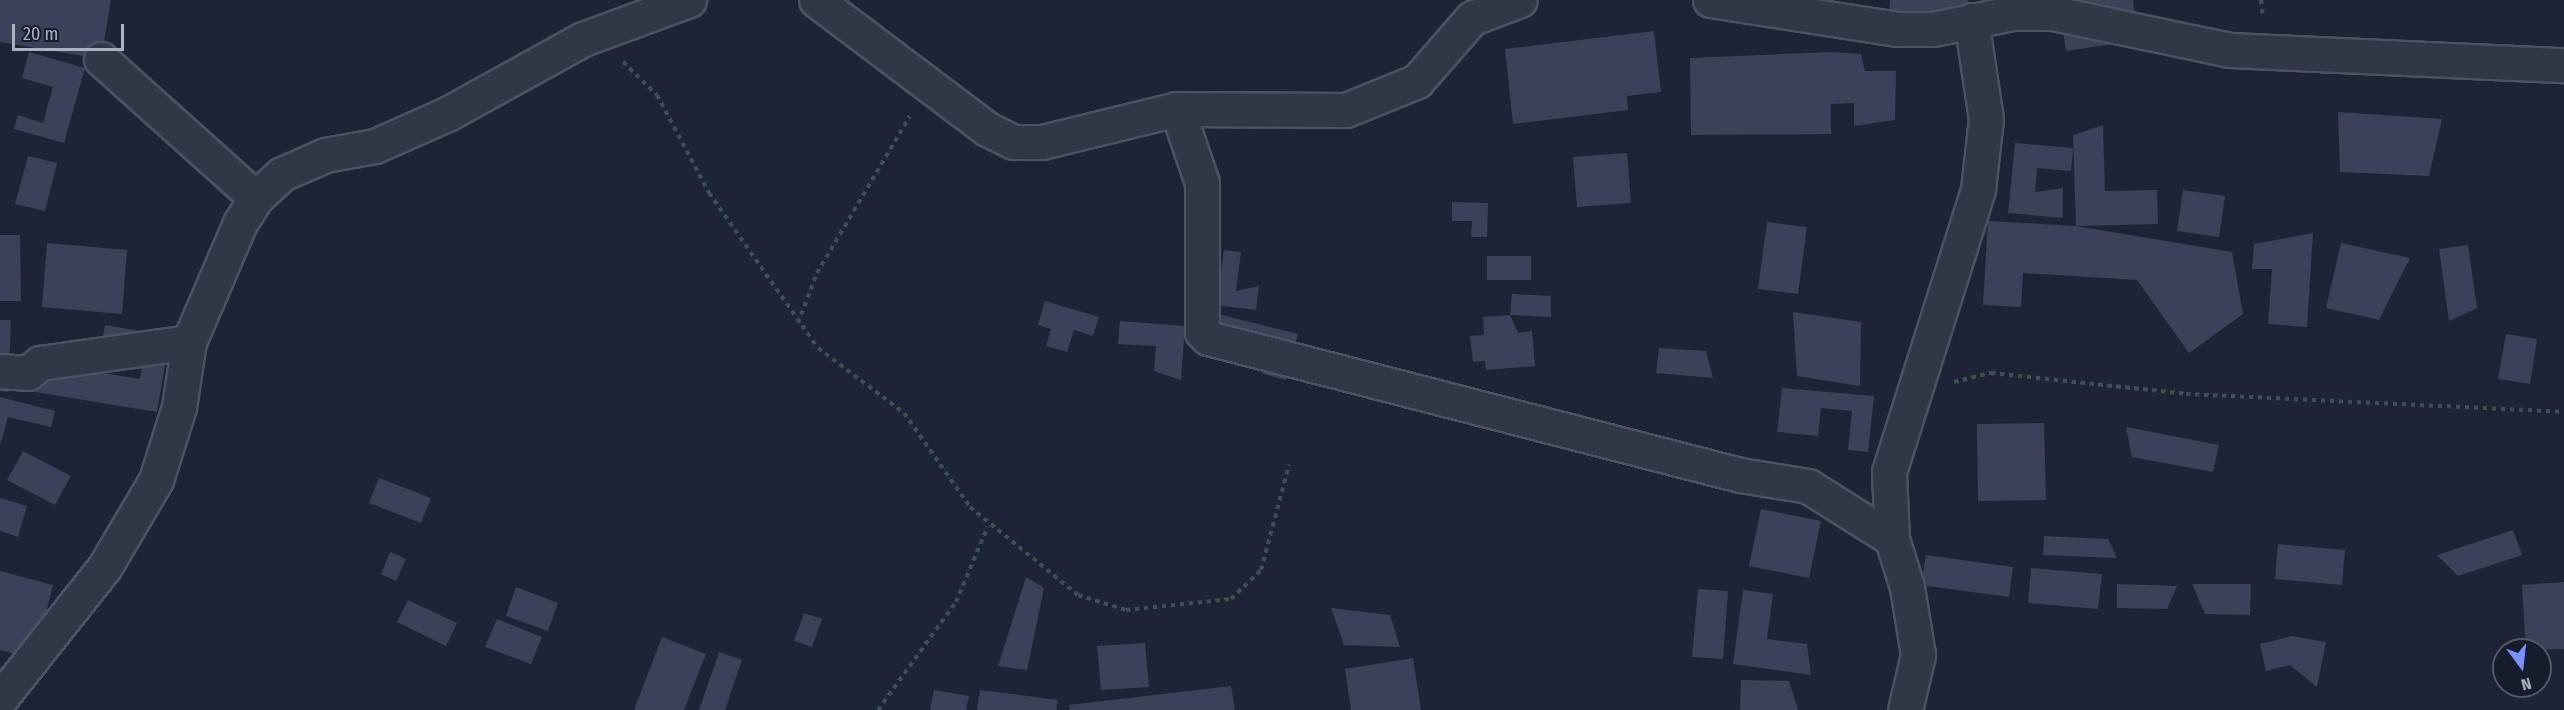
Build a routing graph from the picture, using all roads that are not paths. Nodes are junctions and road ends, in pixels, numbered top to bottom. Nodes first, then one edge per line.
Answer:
1 (689, 0) edge
2 (816, 0) edge
3 (1520, 0) edge
4 (1710, 0) edge
5 (1971, 20) junction
6 (101, 59) dead end
7 (2564, 65) edge
8 (1177, 109) junction
9 (256, 198) junction
10 (189, 342) junction
11 (0, 371) edge
12 (1892, 539) junction
13 (0, 699) edge
14 (1905, 710) edge

1 - 9 street
2 - 8 street
3 - 8 street
4 - 5 street
5 - 7 street
5 - 12 street
6 - 9 street
8 - 12 street
9 - 10 street
10 - 11 street
10 - 13 street
12 - 14 street

